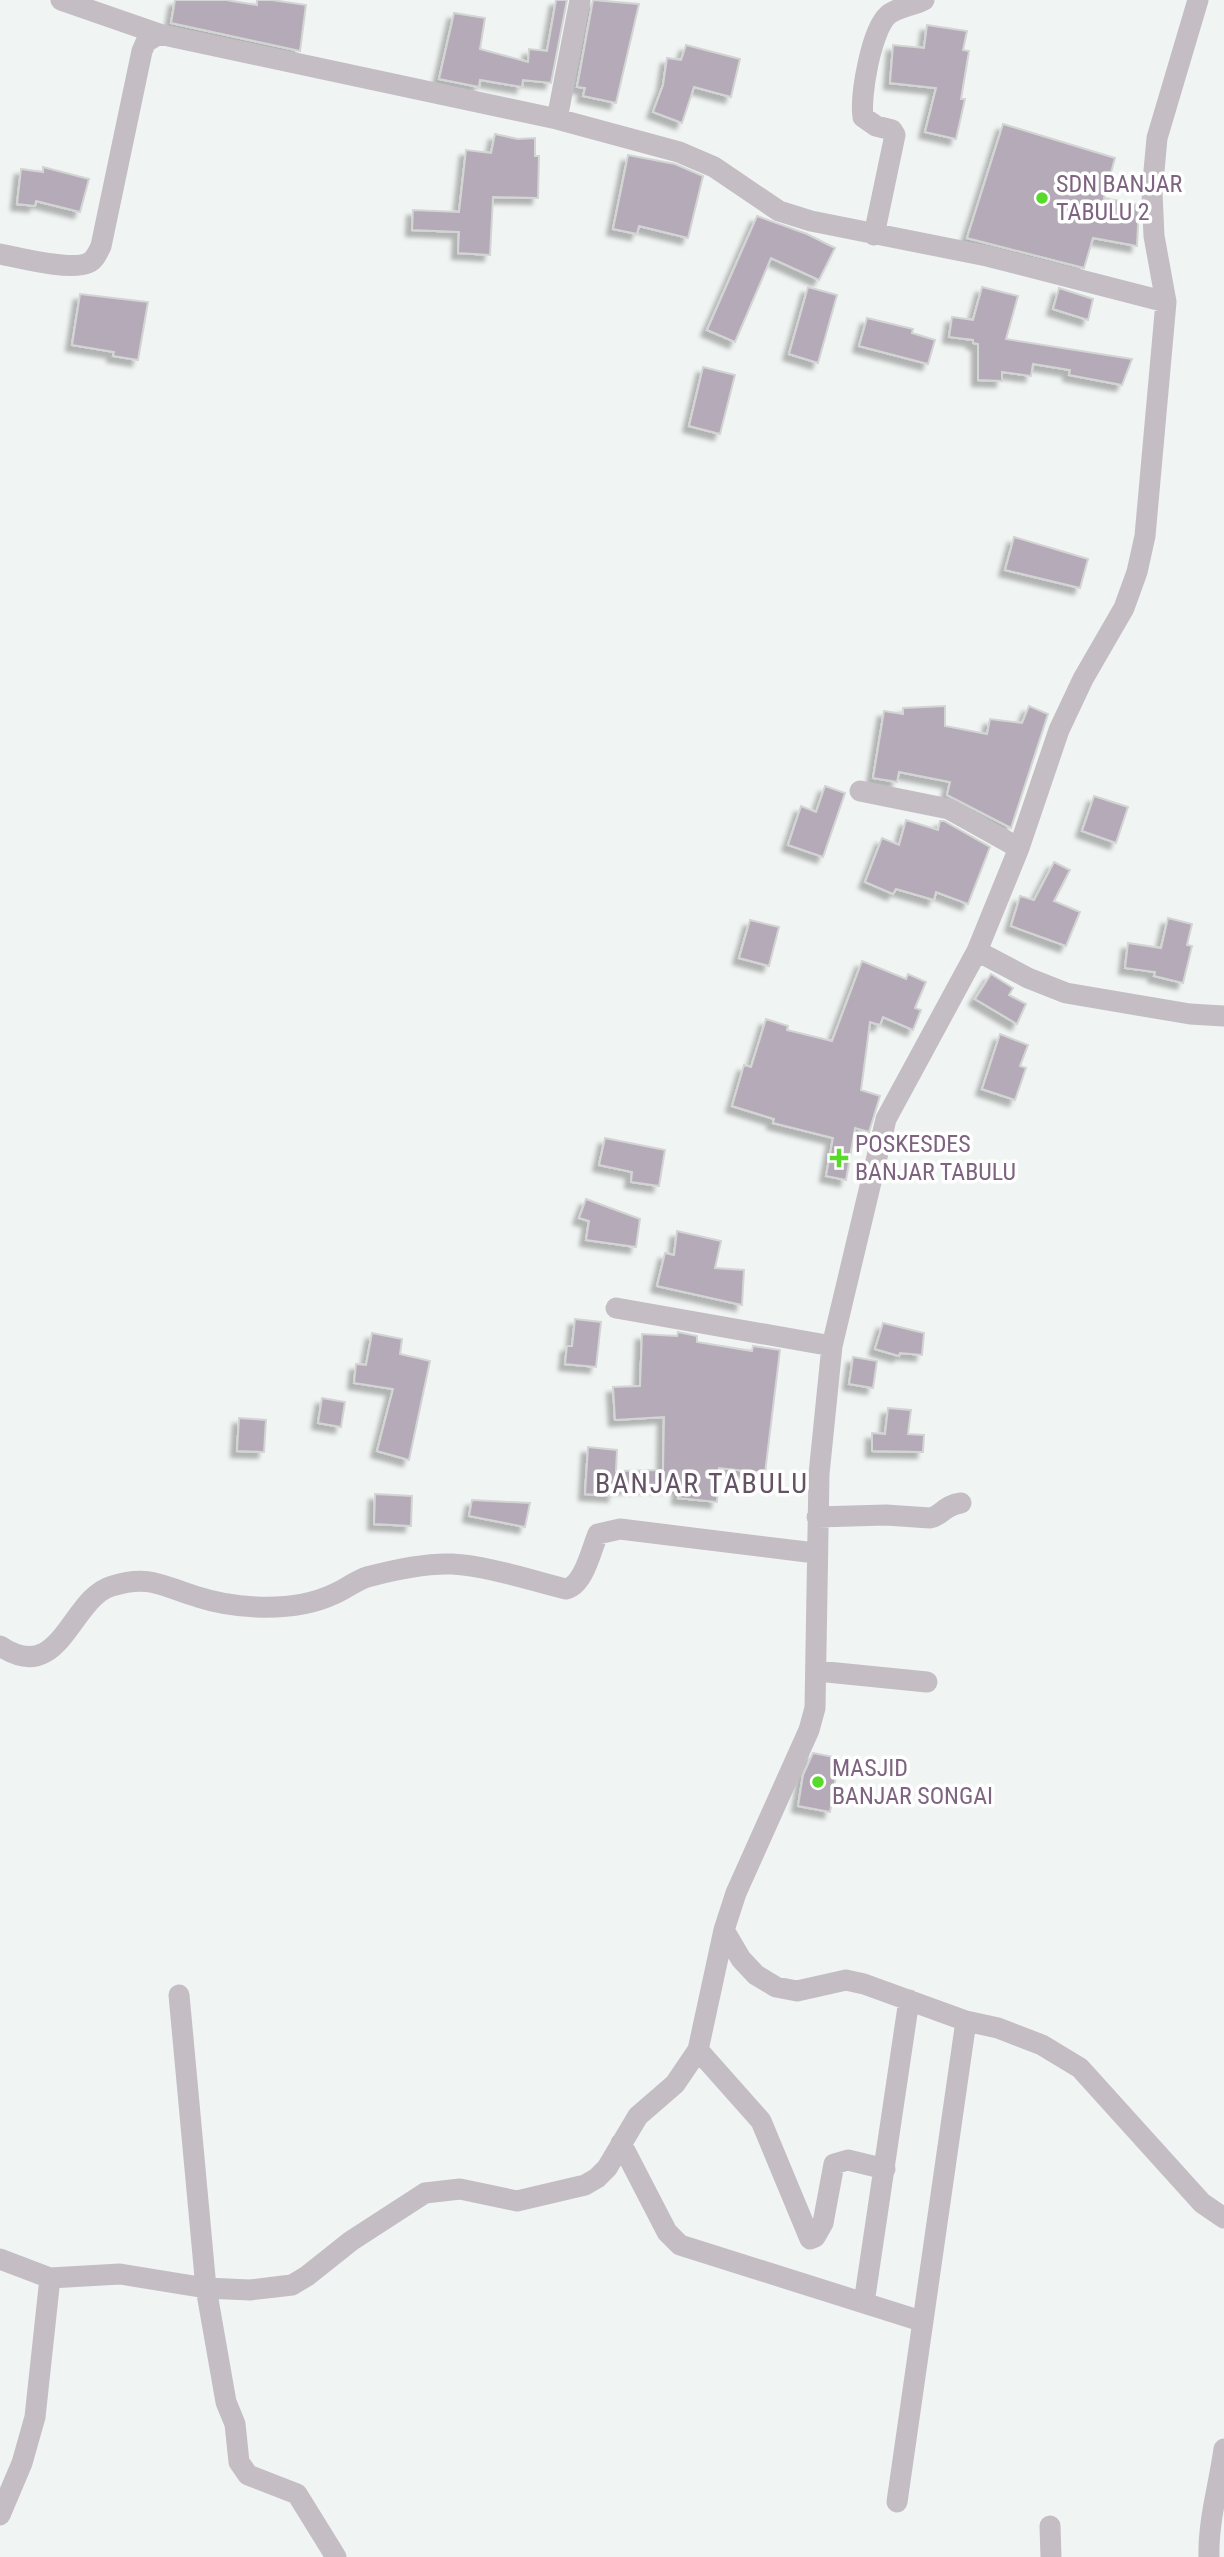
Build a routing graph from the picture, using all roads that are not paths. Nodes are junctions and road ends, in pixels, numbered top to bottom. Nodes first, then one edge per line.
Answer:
1 (61, 0) edge
2 (580, 0) edge
3 (924, 0) edge
4 (1198, 0) edge
5 (159, 34) junction
6 (557, 119) junction
7 (874, 235) junction
8 (0, 254) edge
9 (1166, 302) junction
10 (860, 790) dead end
11 (1019, 848) junction
12 (977, 951) junction
13 (1224, 1016) edge
14 (616, 1308) dead end
15 (832, 1346) junction
16 (961, 1503) dead end
17 (817, 1517) junction
18 (815, 1553) junction
19 (0, 1646) edge
20 (817, 1671) junction
21 (927, 1682) dead end
22 (724, 1930) junction
23 (179, 1995) dead end
24 (909, 2000) junction
25 (966, 2021) junction
26 (698, 2050) junction
27 (621, 2143) junction
28 (885, 2169) junction
29 (1224, 2218) edge
30 (0, 2259) edge
31 (50, 2278) junction
32 (206, 2288) junction
33 (864, 2303) junction
34 (921, 2321) junction
35 (1224, 2449) edge
36 (897, 2502) dead end
37 (0, 2515) edge
38 (1050, 2526) dead end
39 (335, 2557) edge
40 (1051, 2557) edge
41 (1209, 2557) edge

1 - 5 street
2 - 6 street
3 - 7 street
4 - 9 street
5 - 6 street
5 - 8 street
6 - 7 street
7 - 9 street
9 - 11 street
10 - 11 street
11 - 12 street
12 - 13 street
12 - 15 street
14 - 15 street
15 - 17 street
16 - 17 street
17 - 18 street
18 - 19 street
18 - 20 street
20 - 21 street
20 - 22 street
22 - 24 street
22 - 26 street
23 - 32 street
24 - 25 street
24 - 28 street
25 - 29 street
25 - 34 street
26 - 27 street
26 - 28 street
27 - 32 street
27 - 33 street
28 - 33 street
30 - 31 street
31 - 32 street
31 - 37 street
32 - 39 street
33 - 34 street
34 - 36 street
35 - 41 street
38 - 40 street

